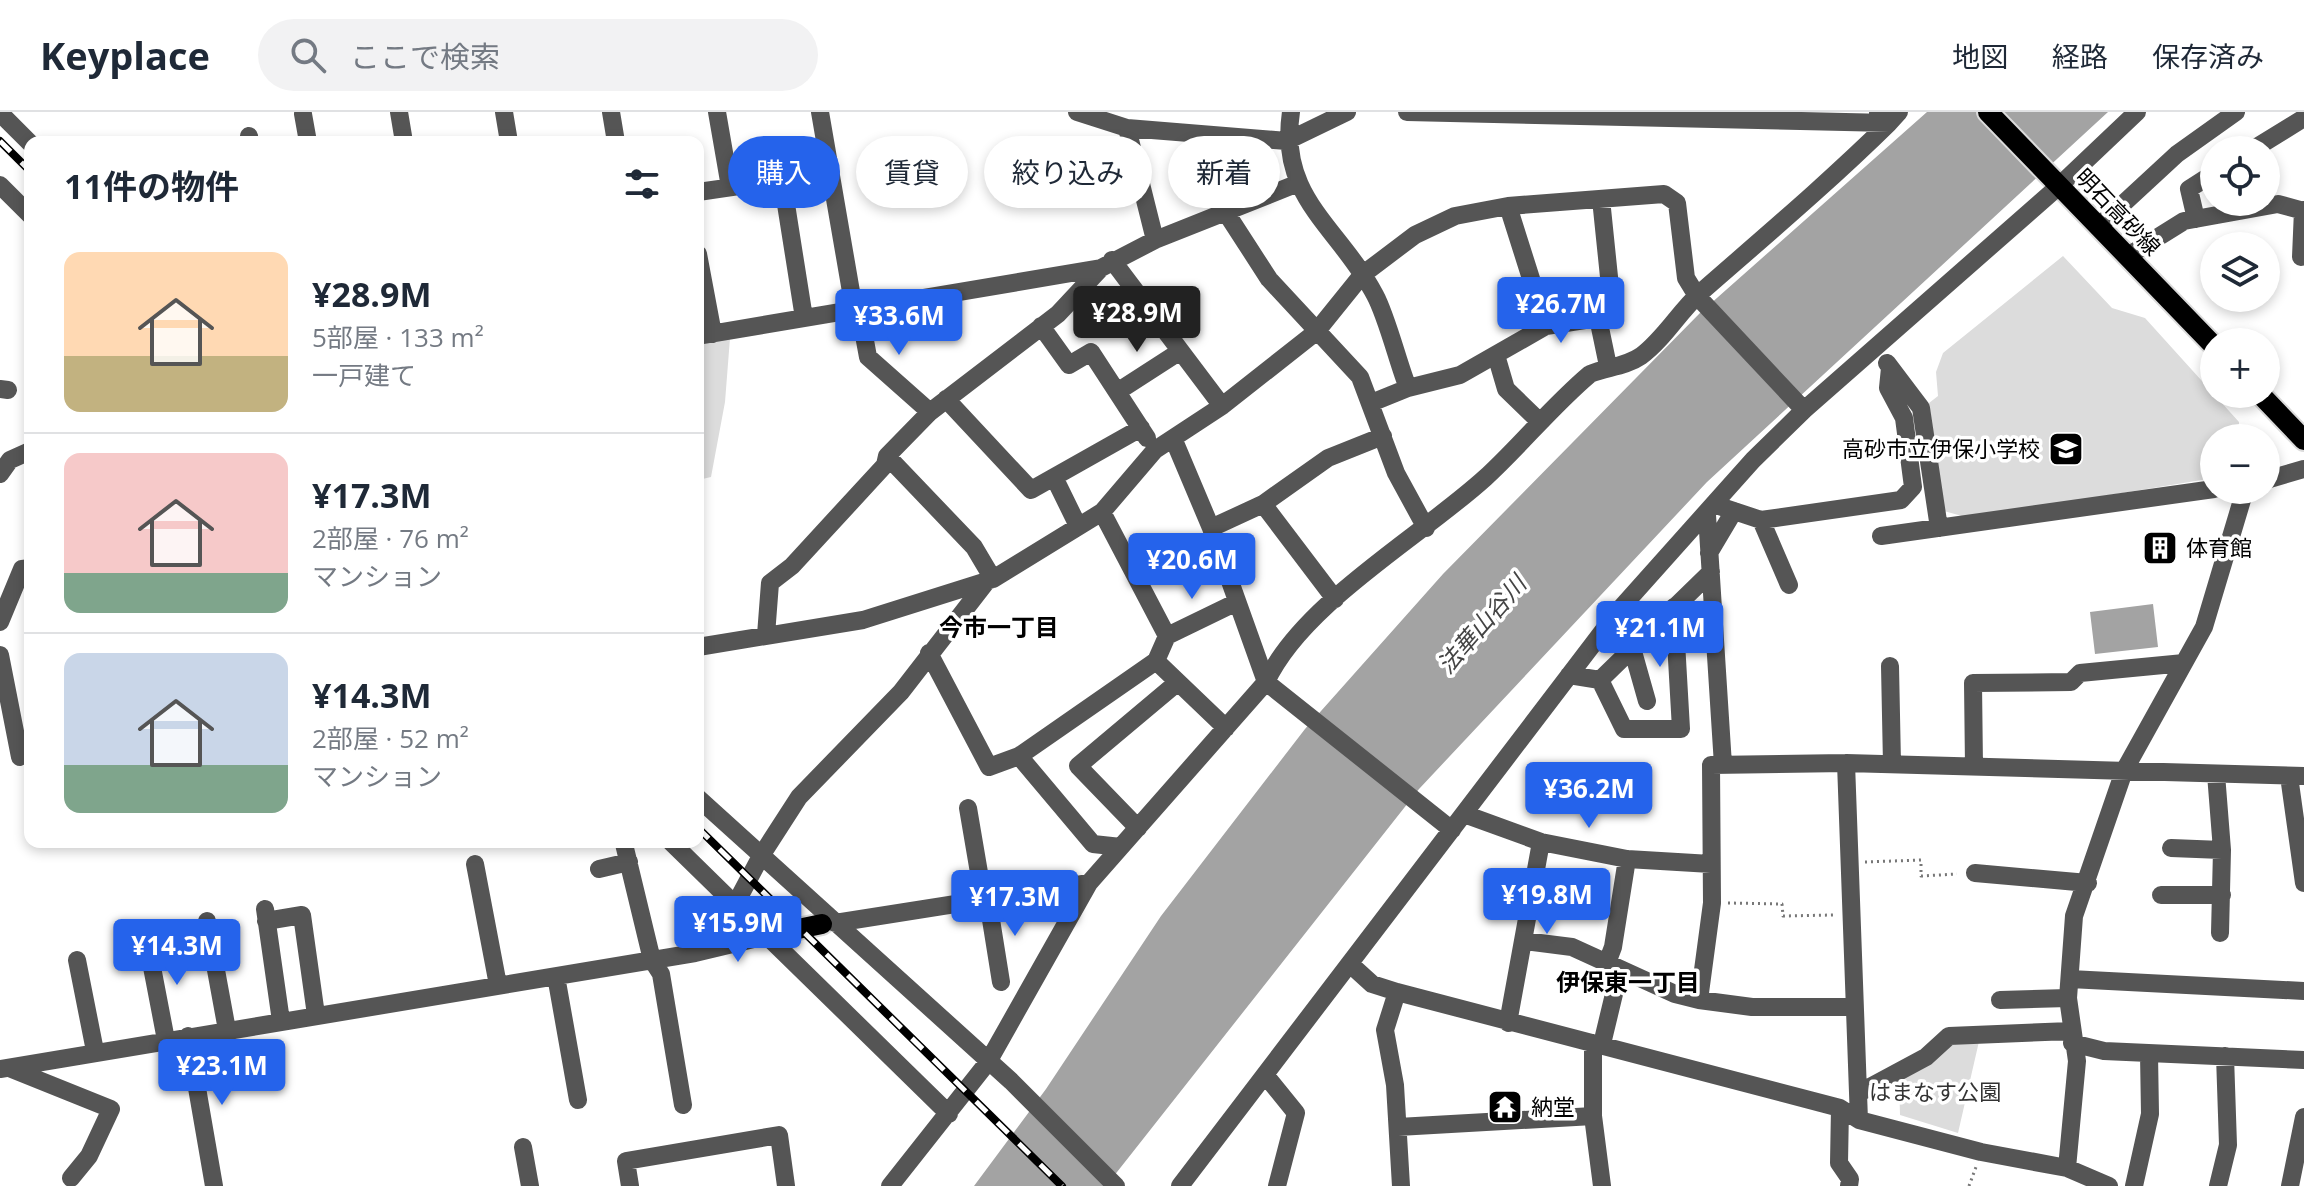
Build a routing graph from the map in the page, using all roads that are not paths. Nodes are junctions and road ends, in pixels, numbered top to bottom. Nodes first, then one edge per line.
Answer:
1 (399, 112) edge
2 (504, 112) edge
3 (611, 112) edge
4 (717, 112) edge
5 (820, 112) edge
6 (1077, 112) edge
7 (1291, 112) edge
8 (1347, 112) edge
9 (1407, 112) edge
10 (1988, 112) edge
11 (2137, 112) edge
12 (2236, 112) edge
13 (0, 113) edge
14 (303, 114) edge
15 (1100, 116) edge
16 (1888, 116) edge
17 (2304, 118) edge
18 (1127, 128) junction
19 (307, 136) edge
20 (403, 136) edge
21 (508, 136) edge
22 (615, 136) edge
23 (824, 136) edge
24 (2275, 136) edge
25 (24, 137) edge
26 (1287, 141) junction
27 (728, 175) edge
28 (2053, 180) junction
29 (2200, 182) edge
30 (1296, 184) junction
31 (0, 185) edge
32 (728, 187) edge
33 (704, 191) edge
34 (1601, 199) junction
35 (1508, 206) junction
36 (787, 208) edge
37 (837, 208) edge
38 (24, 209) edge
39 (2303, 210) edge
40 (1225, 211) junction
41 (2196, 219) junction
42 (2098, 227) junction
43 (1155, 240) junction
44 (2128, 256) junction
45 (2301, 257) dead end
46 (1106, 264) junction
47 (1362, 275) junction
48 (1697, 296) junction
49 (856, 308) junction
50 (704, 315) edge
51 (804, 318) junction
52 (1598, 318) junction
53 (1041, 326) junction
54 (1546, 326) junction
55 (2200, 331) edge
56 (1316, 332) junction
57 (706, 335) edge
58 (1875, 348) junction
59 (1179, 352) junction
60 (1496, 355) junction
61 (1608, 366) junction
62 (1890, 368) junction
63 (1408, 388) junction
64 (1117, 392) junction
65 (946, 399) junction
66 (1371, 403) junction
67 (1222, 406) junction
68 (2273, 408) edge
69 (1804, 410) junction
70 (930, 412) junction
71 (1539, 421) junction
72 (1141, 428) junction
73 (1383, 436) junction
74 (1173, 438) junction
75 (2304, 440) edge
76 (1155, 450) junction
77 (24, 454) edge
78 (887, 456) junction
79 (2304, 469) edge
80 (0, 474) edge
81 (2280, 476) edge
82 (1054, 477) junction
83 (2200, 491) edge
84 (1263, 504) junction
85 (2241, 504) edge
86 (1719, 510) junction
87 (1102, 512) junction
88 (1761, 520) junction
89 (1078, 526) junction
90 (1211, 528) junction
91 (1426, 528) junction
92 (1939, 528) junction
93 (1881, 536) dead end
94 (1709, 553) junction
95 (24, 569) edge
96 (1711, 572) junction
97 (990, 580) junction
98 (1789, 585) dead end
99 (1335, 599) junction
100 (1235, 603) junction
101 (1674, 607) junction
102 (0, 622) edge
103 (766, 635) junction
104 (1167, 636) junction
105 (704, 646) edge
106 (1632, 648) junction
107 (929, 653) junction
108 (0, 655) edge
109 (1156, 661) junction
110 (2184, 663) junction
111 (1890, 666) dead end
112 (1569, 675) junction
113 (1600, 680) junction
114 (1178, 682) junction
115 (1266, 682) junction
116 (1647, 701) dead end
117 (1226, 728) junction
118 (24, 753) edge
119 (1019, 756) junction
120 (24, 757) edge
121 (0, 762) edge
122 (1846, 763) junction
123 (1892, 764) junction
124 (1723, 765) junction
125 (1974, 766) junction
126 (2124, 771) junction
127 (2216, 774) junction
128 (2296, 776) edge
129 (704, 804) edge
130 (968, 808) dead end
131 (1464, 814) junction
132 (1138, 828) junction
133 (1452, 830) junction
134 (1541, 842) junction
135 (1121, 847) junction
136 (677, 848) edge
137 (2171, 848) dead end
138 (2222, 850) junction
139 (627, 853) edge
140 (761, 856) junction
141 (1627, 859) junction
142 (475, 864) dead end
143 (1711, 864) junction
144 (599, 869) dead end
145 (1975, 873) road end
146 (1089, 883) junction
147 (2088, 883) junction
148 (2304, 883) edge
149 (2161, 895) dead end
150 (2222, 895) junction
151 (986, 901) junction
152 (735, 905) junction
153 (207, 921) dead end
154 (831, 924) junction
155 (2220, 933) dead end
156 (770, 935) junction
157 (147, 941) dead end
158 (1524, 941) junction
159 (77, 960) dead end
160 (652, 960) junction
161 (1350, 964) junction
162 (1614, 966) junction
163 (556, 976) junction
164 (2070, 979) junction
165 (1001, 982) dead end
166 (498, 985) junction
167 (2304, 991) edge
168 (1397, 992) junction
169 (2068, 998) junction
170 (1699, 1000) junction
171 (2000, 1000) dead end
172 (1854, 1007) junction
173 (316, 1015) junction
174 (281, 1021) junction
175 (1508, 1023) junction
176 (227, 1030) junction
177 (188, 1036) junction
178 (2071, 1037) junction
179 (166, 1040) junction
180 (1597, 1044) junction
181 (95, 1051) junction
182 (2149, 1054) junction
183 (2225, 1056) junction
184 (2304, 1060) edge
185 (988, 1062) junction
186 (676, 1063) junction
187 (656, 1067) dead end
188 (4, 1069) edge
189 (1266, 1076) junction
190 (1859, 1093) junction
191 (578, 1100) dead end
192 (683, 1105) dead end
193 (1840, 1108) junction
194 (949, 1114) junction
195 (1593, 1116) junction
196 (2304, 1117) edge
197 (1859, 1120) junction
198 (1398, 1127) junction
199 (523, 1147) dead end
200 (2067, 1168) junction
201 (71, 1178) dead end
202 (214, 1186) edge
203 (530, 1186) edge
204 (630, 1186) edge
205 (786, 1186) edge
206 (890, 1186) edge
207 (1116, 1186) edge
208 (1180, 1186) edge
209 (1277, 1186) edge
210 (1401, 1186) edge
211 (1602, 1186) edge
212 (1849, 1186) edge
213 (2109, 1186) edge
214 (2134, 1186) edge
215 (2218, 1186) edge
216 (2290, 1186) edge

1 - 20 street
2 - 21 street
3 - 22 street
4 - 27 street
5 - 23 street
6 - 15 street
7 - 26 street
8 - 26 street
9 - 16 street
10 - 28 main road, 明石高砂線
11 - 28 street
12 - 42 street
13 - 25 street
14 - 19 street
15 - 18 street
16 - 48 street
17 - 24 street
18 - 26 street
18 - 43 street
26 - 30 street
28 - 42 main road, 明石高砂線
28 - 58 street
29 - 41 street
30 - 40 street
30 - 47 street
31 - 38 street
32 - 33 street
34 - 35 street
34 - 48 street
34 - 52 street
35 - 47 street
35 - 54 street
36 - 51 street
37 - 49 street
39 - 41 street
39 - 45 street
40 - 43 street
40 - 56 street
41 - 44 street
42 - 44 main road, 明石高砂線
43 - 46 street
44 - 55 main road, 明石高砂線
46 - 49 street
46 - 53 street
46 - 59 street
47 - 56 street
47 - 63 street
48 - 61 street
48 - 69 street
49 - 51 street
49 - 70 street
50 - 57 street
51 - 57 street
52 - 54 street
52 - 61 street
53 - 64 street
53 - 65 street
54 - 60 street
56 - 66 street
56 - 67 street
58 - 62 street
58 - 69 street
59 - 64 street
59 - 67 street
60 - 63 street
60 - 71 street
61 - 71 street
62 - 88 street
62 - 92 street
63 - 66 street
64 - 72 street
65 - 70 street
65 - 82 street
66 - 73 street
67 - 74 street
68 - 75 main road
69 - 86 street
70 - 78 street
71 - 91 street
72 - 76 street
72 - 82 street
73 - 84 street
73 - 91 street
74 - 76 street
74 - 90 street
76 - 87 street
77 - 80 street
78 - 97 street
78 - 103 street
79 - 81 street
82 - 89 street
83 - 92 street
84 - 90 street
84 - 99 street
85 - 110 street
86 - 88 street
86 - 94 street
86 - 94 street
86 - 112 street
87 - 89 street
87 - 104 street
88 - 98 street
89 - 97 street
90 - 100 street
91 - 99 street
92 - 93 street
94 - 96 street
95 - 102 street
96 - 101 street
96 - 124 street
97 - 103 street
97 - 107 street
99 - 115 street
100 - 104 street
100 - 115 street
101 - 106 street
101 - 113 street
103 - 105 street
104 - 109 street
106 - 113 street
106 - 116 street
107 - 119 street
107 - 140 street
108 - 118 street
109 - 114 street
109 - 119 street
110 - 125 street
110 - 126 street
111 - 123 street
112 - 113 street
112 - 131 street
114 - 117 street
114 - 132 street
115 - 117 street
115 - 133 street
117 - 132 street
119 - 135 street
120 - 121 street
122 - 123 street
122 - 124 street
122 - 172 street
123 - 125 street
124 - 143 street
125 - 126 street
126 - 127 street
126 - 147 street
127 - 128 street
127 - 138 street
128 - 148 street
129 - 140 street
130 - 151 street
131 - 133 street
131 - 134 street
132 - 135 street
133 - 161 street
134 - 141 street
134 - 158 street
135 - 146 street
136 - 152 street
137 - 138 street
138 - 150 street
139 - 144 street
139 - 160 street
140 - 152 street
140 - 154 street
141 - 143 street
141 - 162 street
142 - 166 street
143 - 170 street
145 - 147 street
146 - 151 street
146 - 185 street
147 - 164 street
149 - 150 street
150 - 155 street
151 - 154 street
151 - 165 street
152 - 156 street
153 - 176 street
154 - 156 main road
154 - 185 street
156 - 160 street
156 - 194 street
157 - 179 street
158 - 162 street
158 - 175 street
159 - 181 street
160 - 163 street
160 - 186 street
161 - 168 street
161 - 189 street
162 - 170 street
162 - 180 street
163 - 166 street
163 - 191 street
164 - 167 street
164 - 169 street
166 - 173 street
168 - 175 street
168 - 198 street
169 - 171 street
169 - 178 street
170 - 172 street
172 - 190 street
173 - 174 street
173 - 174 street
174 - 176 street
175 - 180 street
176 - 177 street
177 - 179 street
177 - 202 street
178 - 182 street
178 - 190 street
178 - 200 street
179 - 181 street
180 - 193 street
180 - 195 street
181 - 188 street
182 - 183 street
182 - 214 street
183 - 184 street
183 - 215 street
185 - 194 street
185 - 207 street
186 - 187 street
186 - 192 street
188 - 201 street
189 - 208 street
189 - 209 street
190 - 197 street
193 - 197 street
193 - 212 street
194 - 206 street
195 - 198 street
195 - 211 street
196 - 216 street
197 - 200 street
198 - 210 street
199 - 203 street
200 - 213 street
204 - 205 street

